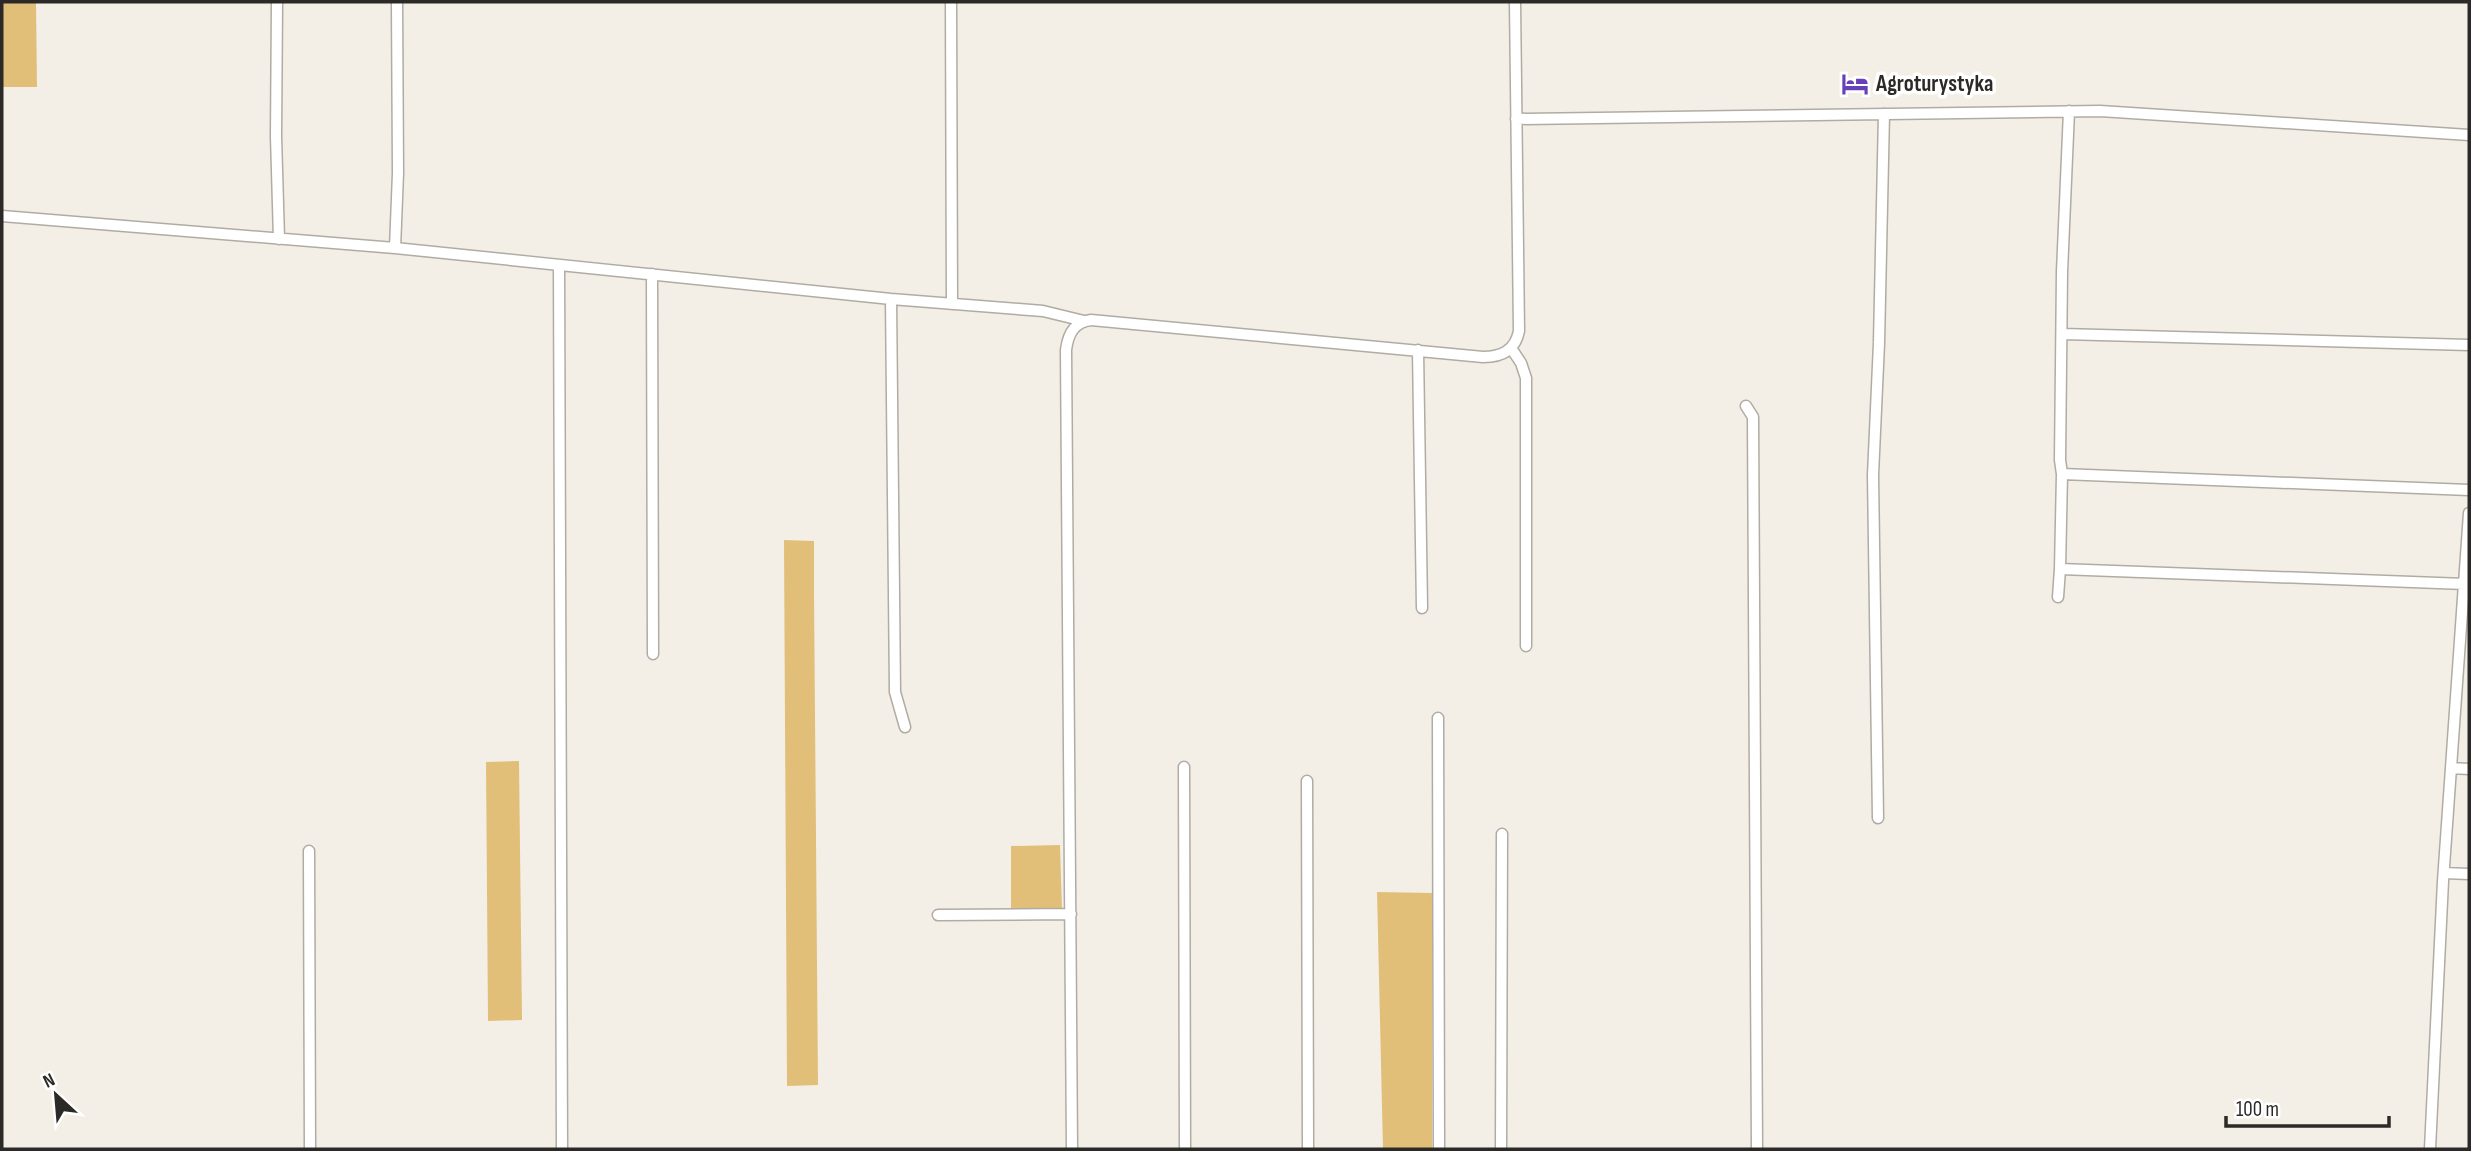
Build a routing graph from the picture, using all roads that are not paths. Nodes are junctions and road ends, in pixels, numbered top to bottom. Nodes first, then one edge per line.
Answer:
1 (277, 2) edge
2 (397, 2) edge
3 (951, 2) edge
4 (1515, 2) edge
5 (2069, 111) junction
6 (1884, 114) junction
7 (1516, 119) junction
8 (2469, 135) edge
9 (2, 216) edge
10 (279, 239) junction
11 (395, 248) junction
12 (559, 265) junction
13 (652, 274) junction
14 (891, 299) junction
15 (952, 304) junction
16 (1085, 321) junction
17 (2062, 334) junction
18 (2469, 345) edge
19 (1511, 348) junction
20 (1418, 350) junction
21 (1746, 406) dead end
22 (2062, 474) junction
23 (2469, 490) edge
24 (2469, 513) edge
25 (2060, 569) junction
26 (2465, 584) junction
27 (2058, 597) dead end
28 (1422, 608) dead end
29 (1526, 646) dead end
30 (653, 654) dead end
31 (1438, 718) dead end
32 (905, 727) dead end
33 (1184, 767) dead end
34 (2451, 768) junction
35 (2469, 769) edge
36 (1307, 781) dead end
37 (1878, 818) dead end
38 (1502, 834) dead end
39 (309, 851) dead end
40 (2444, 873) junction
41 (2469, 874) edge
42 (1071, 914) junction
43 (938, 915) dead end
44 (310, 1149) edge
45 (562, 1149) edge
46 (1072, 1149) edge
47 (1185, 1149) edge
48 (1308, 1149) edge
49 (1439, 1149) edge
50 (1501, 1149) edge
51 (1757, 1149) edge
52 (2430, 1149) edge

1 - 10 street
2 - 11 street
3 - 15 street
4 - 7 street
5 - 6 street
5 - 8 street
5 - 17 street
6 - 7 street
6 - 37 street
7 - 19 street
9 - 10 street
10 - 11 street
11 - 12 street
12 - 13 street
12 - 45 street
13 - 14 street
13 - 30 street
14 - 15 street
14 - 32 street
15 - 16 street
16 - 20 street
16 - 42 street
17 - 18 street
17 - 22 street
19 - 20 street
19 - 29 street
20 - 28 street
21 - 51 street
22 - 23 street
22 - 25 street
24 - 26 street
25 - 26 street
25 - 27 street
26 - 34 street
31 - 49 street
33 - 47 street
34 - 35 street
34 - 40 street
36 - 48 street
38 - 50 street
39 - 44 street
40 - 41 street
40 - 52 street
42 - 43 street
42 - 46 street

